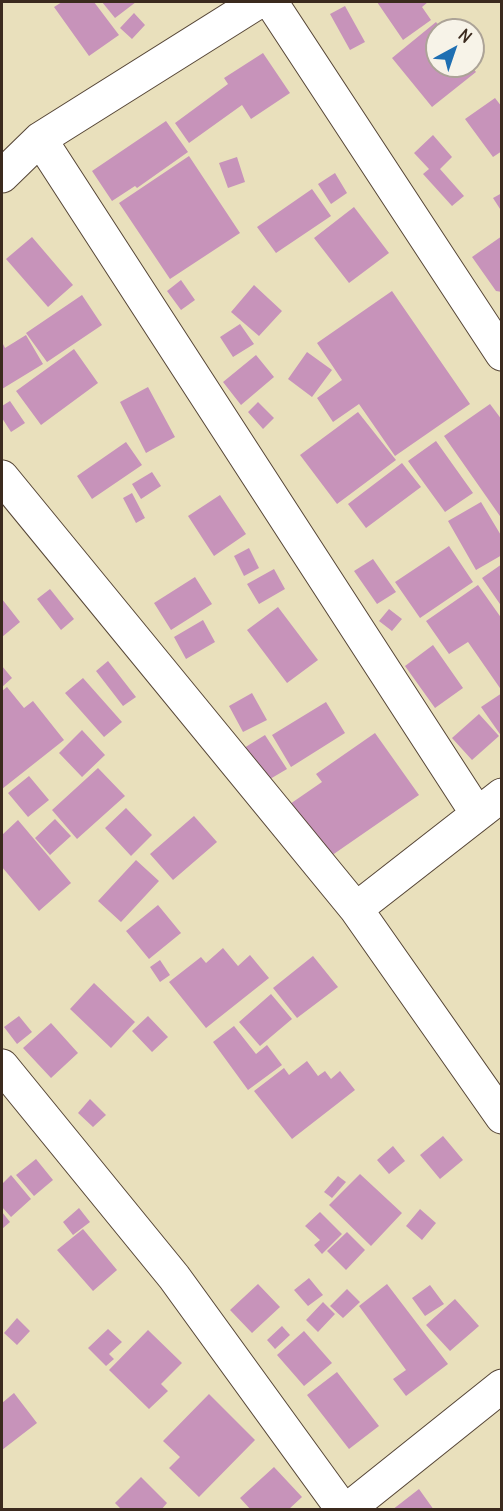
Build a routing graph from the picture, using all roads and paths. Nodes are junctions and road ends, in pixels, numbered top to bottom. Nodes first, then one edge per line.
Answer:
1 (258, 2) edge
2 (271, 2) edge
3 (40, 139) junction
4 (2, 176) edge
5 (501, 354) edge
6 (2, 477) edge
7 (489, 803) edge
8 (356, 909) junction
9 (2, 1066) edge
10 (501, 1117) edge
11 (501, 1386) edge
12 (345, 1509) edge

1 - 3 street
2 - 5 street
3 - 4 street
3 - 7 street
6 - 8 street
7 - 8 street
8 - 10 street
9 - 12 street
11 - 12 street

